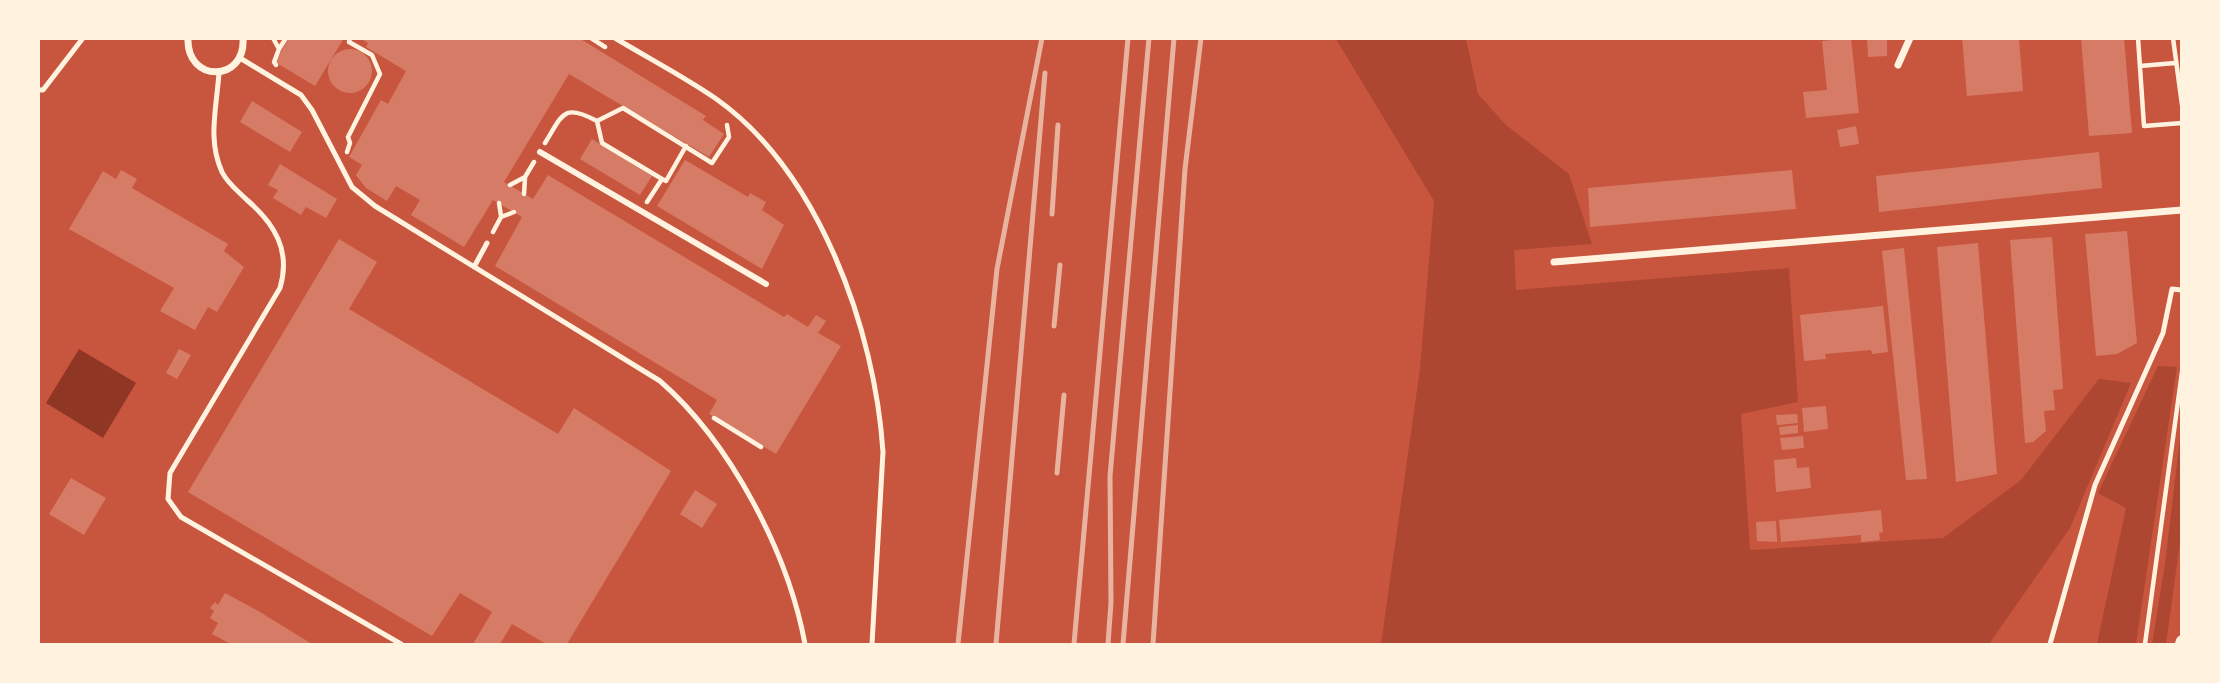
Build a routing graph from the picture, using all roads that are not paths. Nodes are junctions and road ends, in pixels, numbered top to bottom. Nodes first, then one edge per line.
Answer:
1 (83, 38) edge
2 (180, 38) edge
3 (243, 38) edge
4 (615, 38) edge
5 (1910, 38) edge
6 (188, 39) edge
7 (240, 58) junction
8 (1898, 65) dead end
9 (219, 72) junction
10 (38, 90) edge
11 (540, 152) road end
12 (2182, 210) edge
13 (487, 243) road end
14 (1554, 262) dead end
15 (474, 267) junction
16 (766, 284) dead end
17 (2182, 290) edge
18 (401, 645) edge
19 (805, 645) edge
20 (872, 645) edge
21 (2050, 645) edge

1 - 10 lane
2 - 6 street
3 - 7 street
4 - 20 lane
5 - 8 street
6 - 9 street
7 - 9 street
7 - 15 lane
9 - 18 lane
11 - 16 street
12 - 14 street
13 - 15 lane
15 - 19 lane
17 - 21 lane

